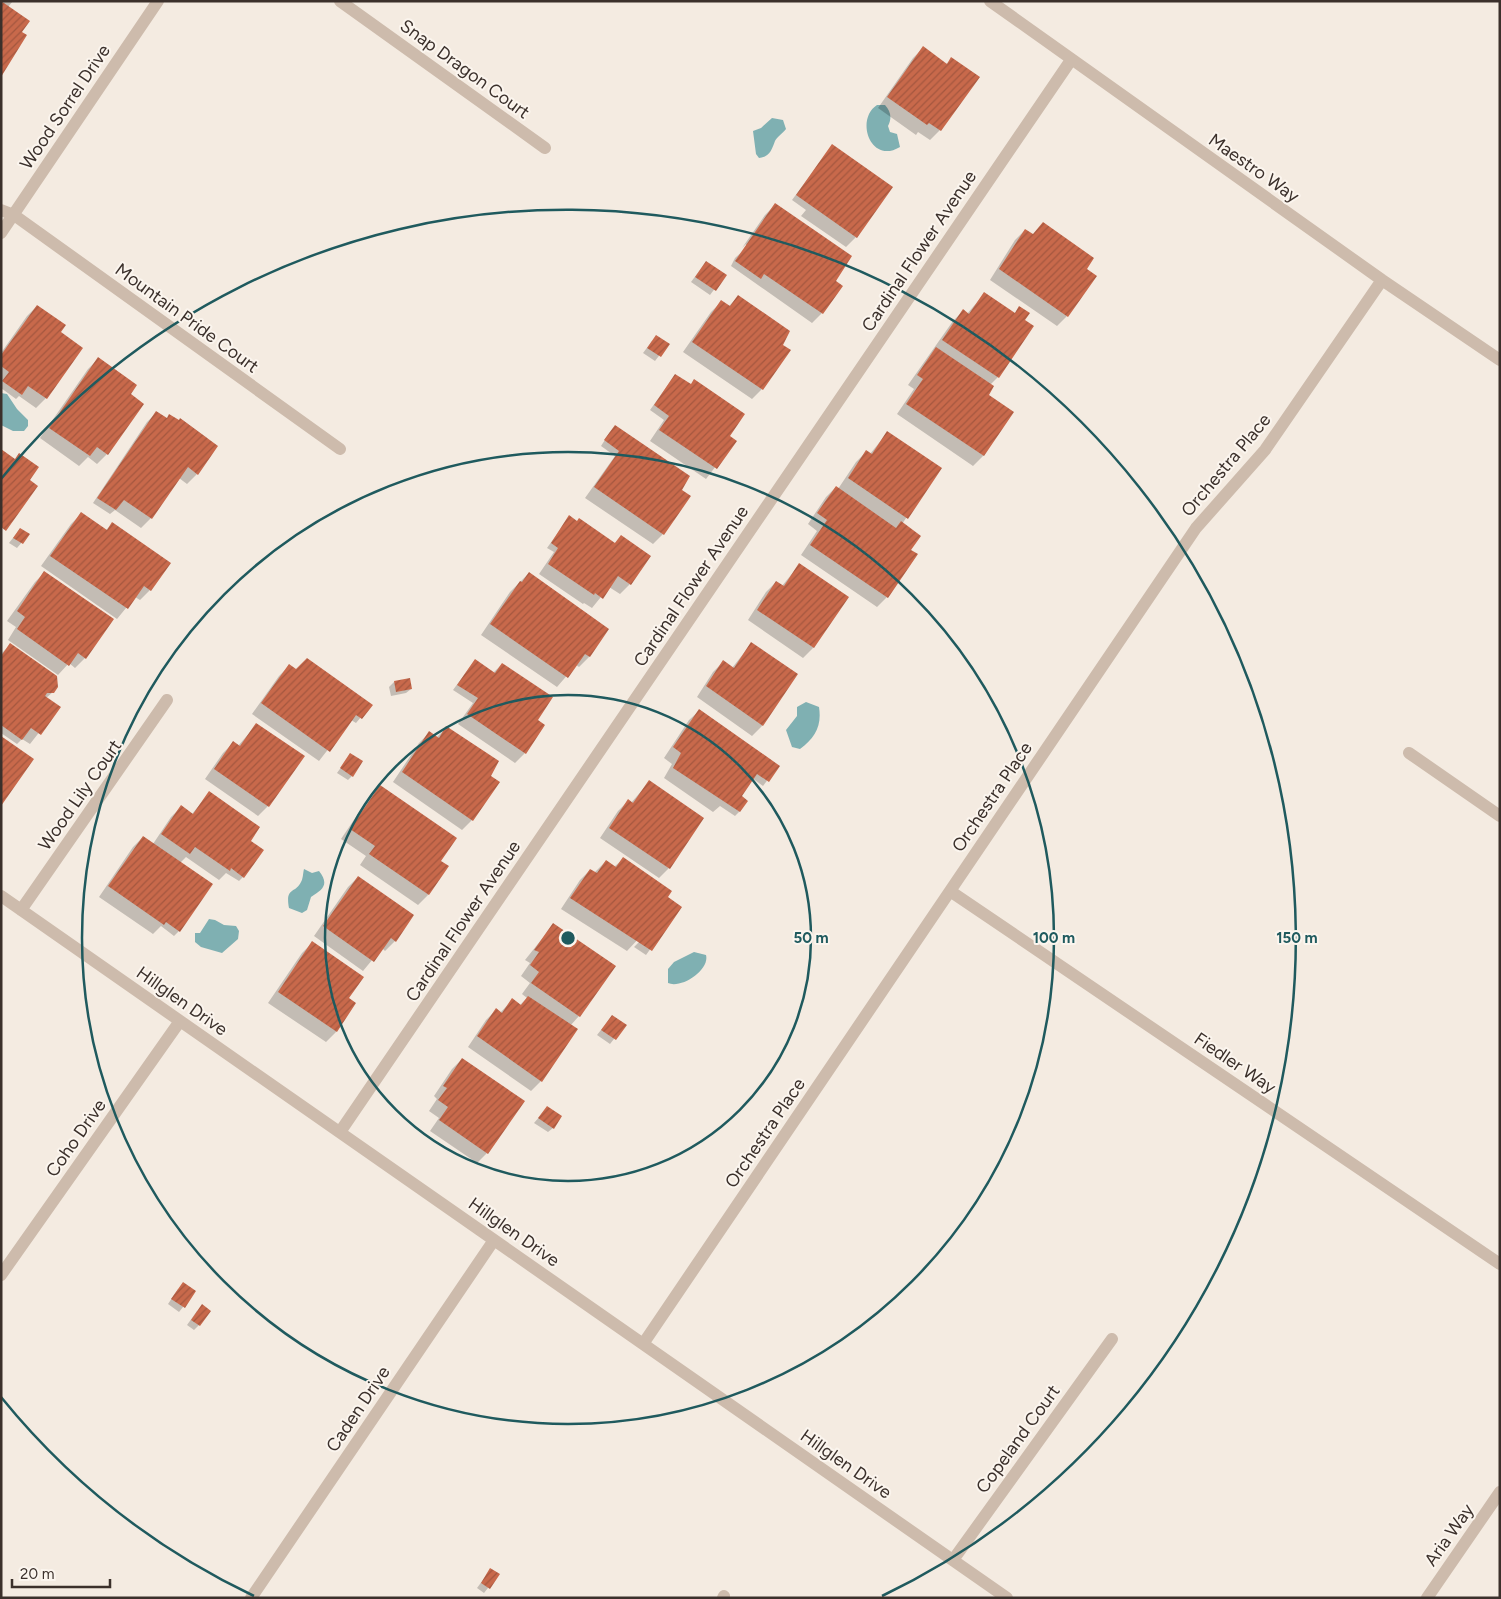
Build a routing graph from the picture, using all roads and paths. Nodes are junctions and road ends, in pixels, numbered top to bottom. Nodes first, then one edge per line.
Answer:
1 (158, 1) edge
2 (340, 1) edge
3 (990, 1) edge
4 (1071, 60) junction
5 (545, 148) dead end
6 (1, 210) edge
7 (14, 215) junction
8 (1, 233) edge
9 (1382, 280) junction
10 (1500, 360) edge
11 (340, 449) dead end
12 (167, 700) dead end
13 (1408, 753) dead end
14 (1500, 816) edge
15 (950, 891) junction
16 (1, 896) edge
17 (21, 910) junction
18 (180, 1021) junction
19 (340, 1132) junction
20 (494, 1240) junction
21 (1500, 1264) edge
22 (1, 1275) edge
23 (1112, 1339) dead end
24 (643, 1344) junction
25 (1500, 1492) edge
26 (953, 1560) junction
27 (251, 1598) edge
28 (1007, 1598) edge
29 (1427, 1598) edge

1 - 7 street, Wood Sorrel Drive
2 - 5 street, Snap Dragon Court
3 - 4 street, Maestro Way
4 - 9 street, Maestro Way
4 - 19 street, Cardinal Flower Avenue
6 - 7 street, Mountain Pride Court
7 - 8 street, Wood Sorrel Drive
7 - 11 street, Mountain Pride Court
9 - 10 street, Maestro Way
9 - 15 street, Orchestra Place
12 - 17 street, Wood Lily Court
13 - 14 street
15 - 21 street, Fiedler Way
15 - 24 street, Orchestra Place
16 - 17 street, Hillglen Drive
17 - 18 street, Hillglen Drive
18 - 19 street, Hillglen Drive
18 - 22 street, Coho Drive
19 - 20 street, Hillglen Drive
20 - 24 street, Hillglen Drive
20 - 27 street, Caden Drive
23 - 26 street, Copeland Court
24 - 26 street, Hillglen Drive
25 - 29 street, Aria Way
26 - 28 street, Hillglen Drive

